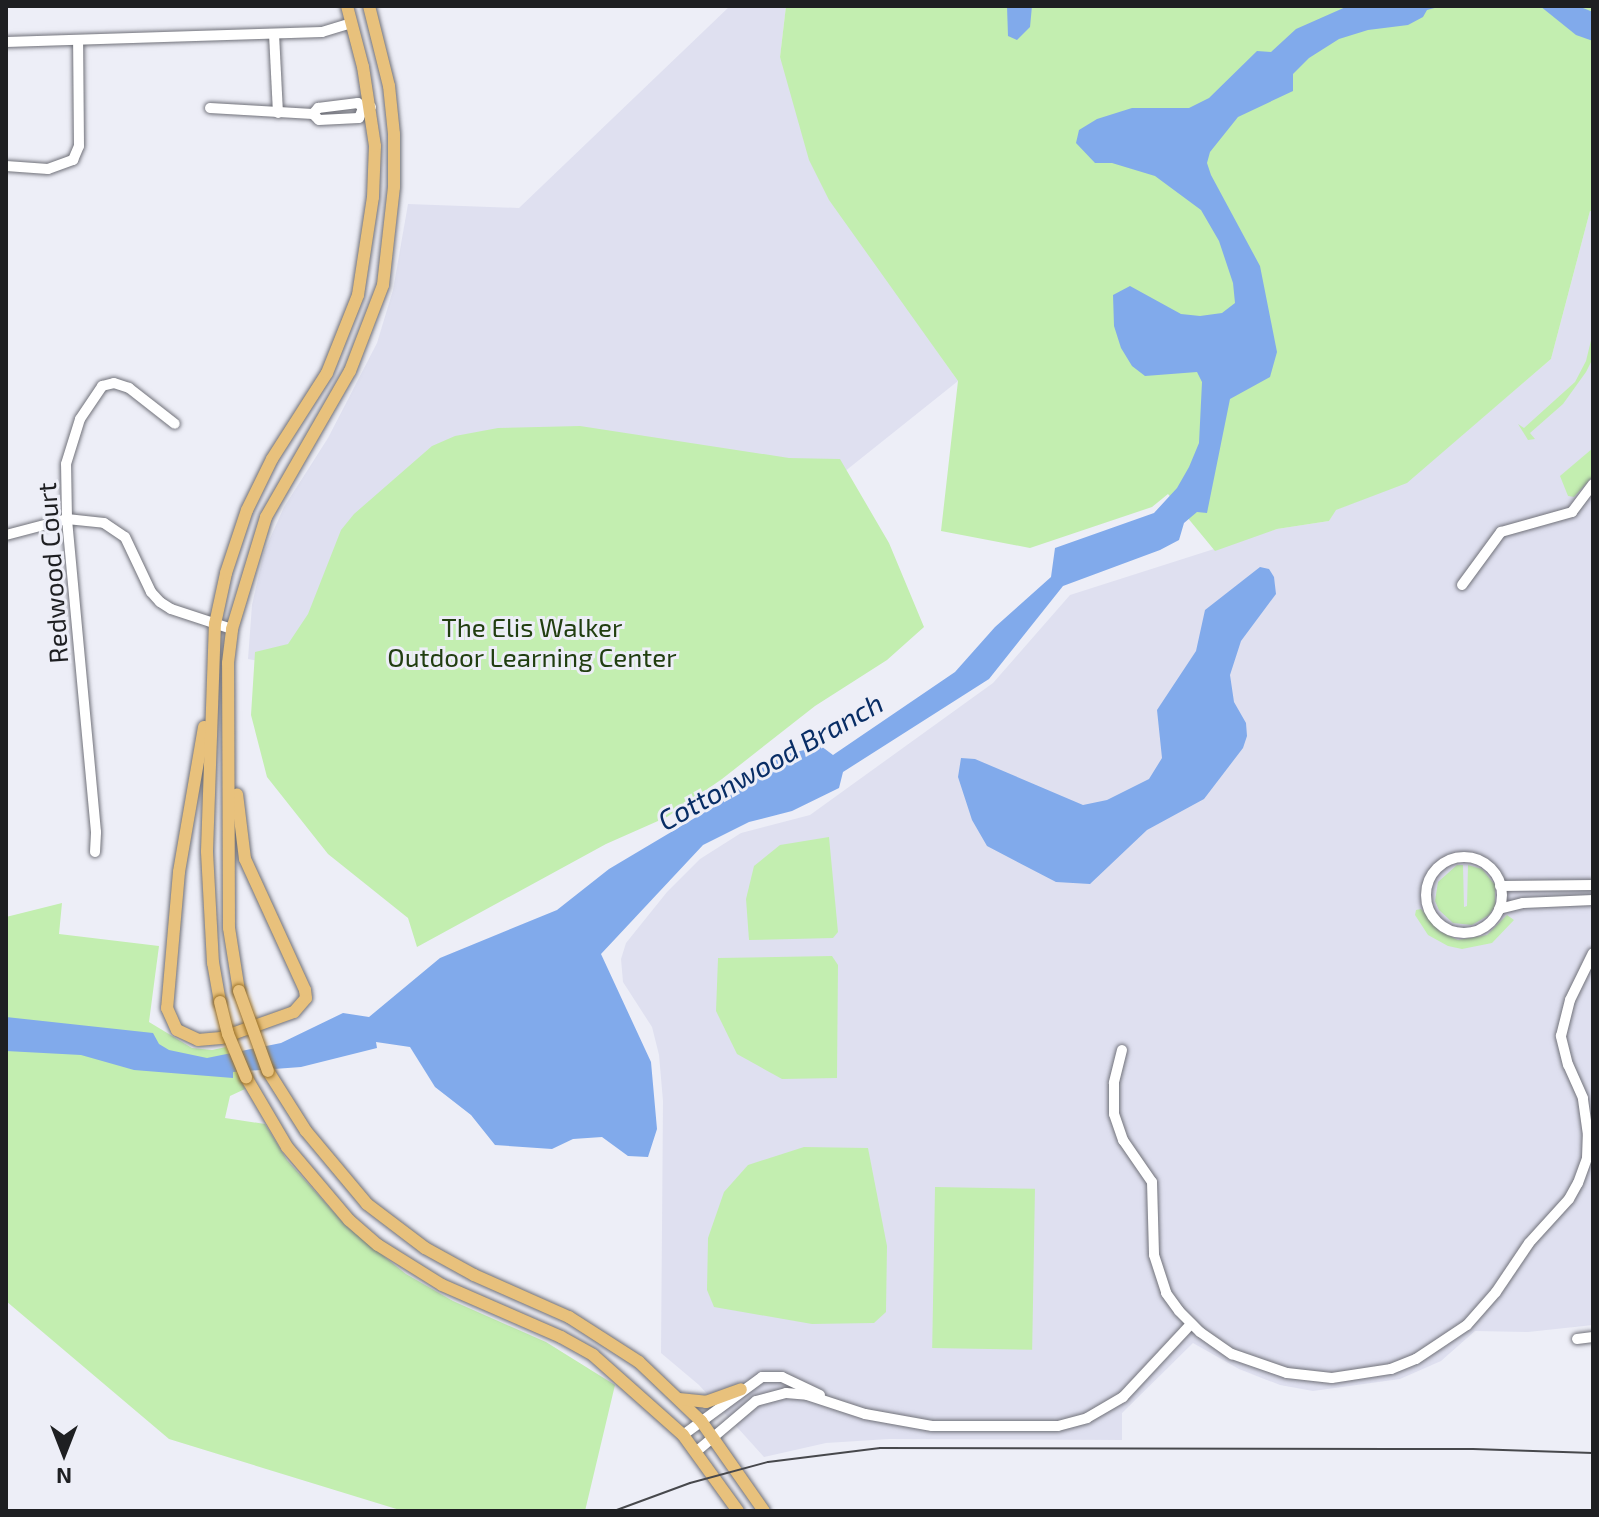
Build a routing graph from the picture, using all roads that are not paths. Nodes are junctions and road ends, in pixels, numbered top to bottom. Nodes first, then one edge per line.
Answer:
1 (347, 6) edge
2 (369, 6) edge
3 (351, 23) junction
4 (274, 34) junction
5 (78, 40) junction
6 (6, 42) edge
7 (210, 108) dead end
8 (367, 108) junction
9 (278, 113) junction
10 (6, 166) edge
11 (374, 193) junction
12 (394, 194) junction
13 (175, 424) dead end
14 (1593, 484) edge
15 (67, 519) junction
16 (6, 535) edge
17 (1462, 585) dead end
18 (215, 624) junction
19 (232, 629) junction
20 (210, 701) junction
21 (231, 757) junction
22 (95, 852) dead end
23 (1593, 885) edge
24 (1500, 886) junction
25 (1593, 900) edge
26 (1499, 909) junction
27 (1593, 953) edge
28 (1122, 1050) dead end
29 (1191, 1324) junction
30 (1593, 1337) edge
31 (1577, 1339) dead end
32 (741, 1389) junction
33 (678, 1398) junction
34 (832, 1403) junction
35 (701, 1421) junction
36 (683, 1435) junction
37 (712, 1437) junction
38 (697, 1451) junction
39 (738, 1511) edge
40 (764, 1511) edge

1 - 3 main road
2 - 12 main road
3 - 4 street
3 - 8 main road
4 - 5 street
4 - 9 street
5 - 6 street
5 - 10 street
7 - 9 street
8 - 9 street
8 - 11 main road
11 - 12 main road
11 - 18 main road
12 - 19 main road
13 - 15 street, Redwood Court
14 - 17 street
15 - 16 street
15 - 18 street
15 - 22 street, Redwood Court
18 - 19 street
18 - 20 main road
19 - 21 main road
20 - 21 main road
20 - 36 main road, bridge
21 - 33 main road, bridge
23 - 24 street
24 - 26 street
24 - 26 street
25 - 26 street
27 - 29 street
28 - 29 street
29 - 34 street
30 - 31 street
32 - 33 main road
32 - 34 street
32 - 35 street
33 - 35 main road
34 - 37 street
35 - 36 street
35 - 37 main road
36 - 38 main road
37 - 38 street
37 - 40 main road
38 - 39 main road

